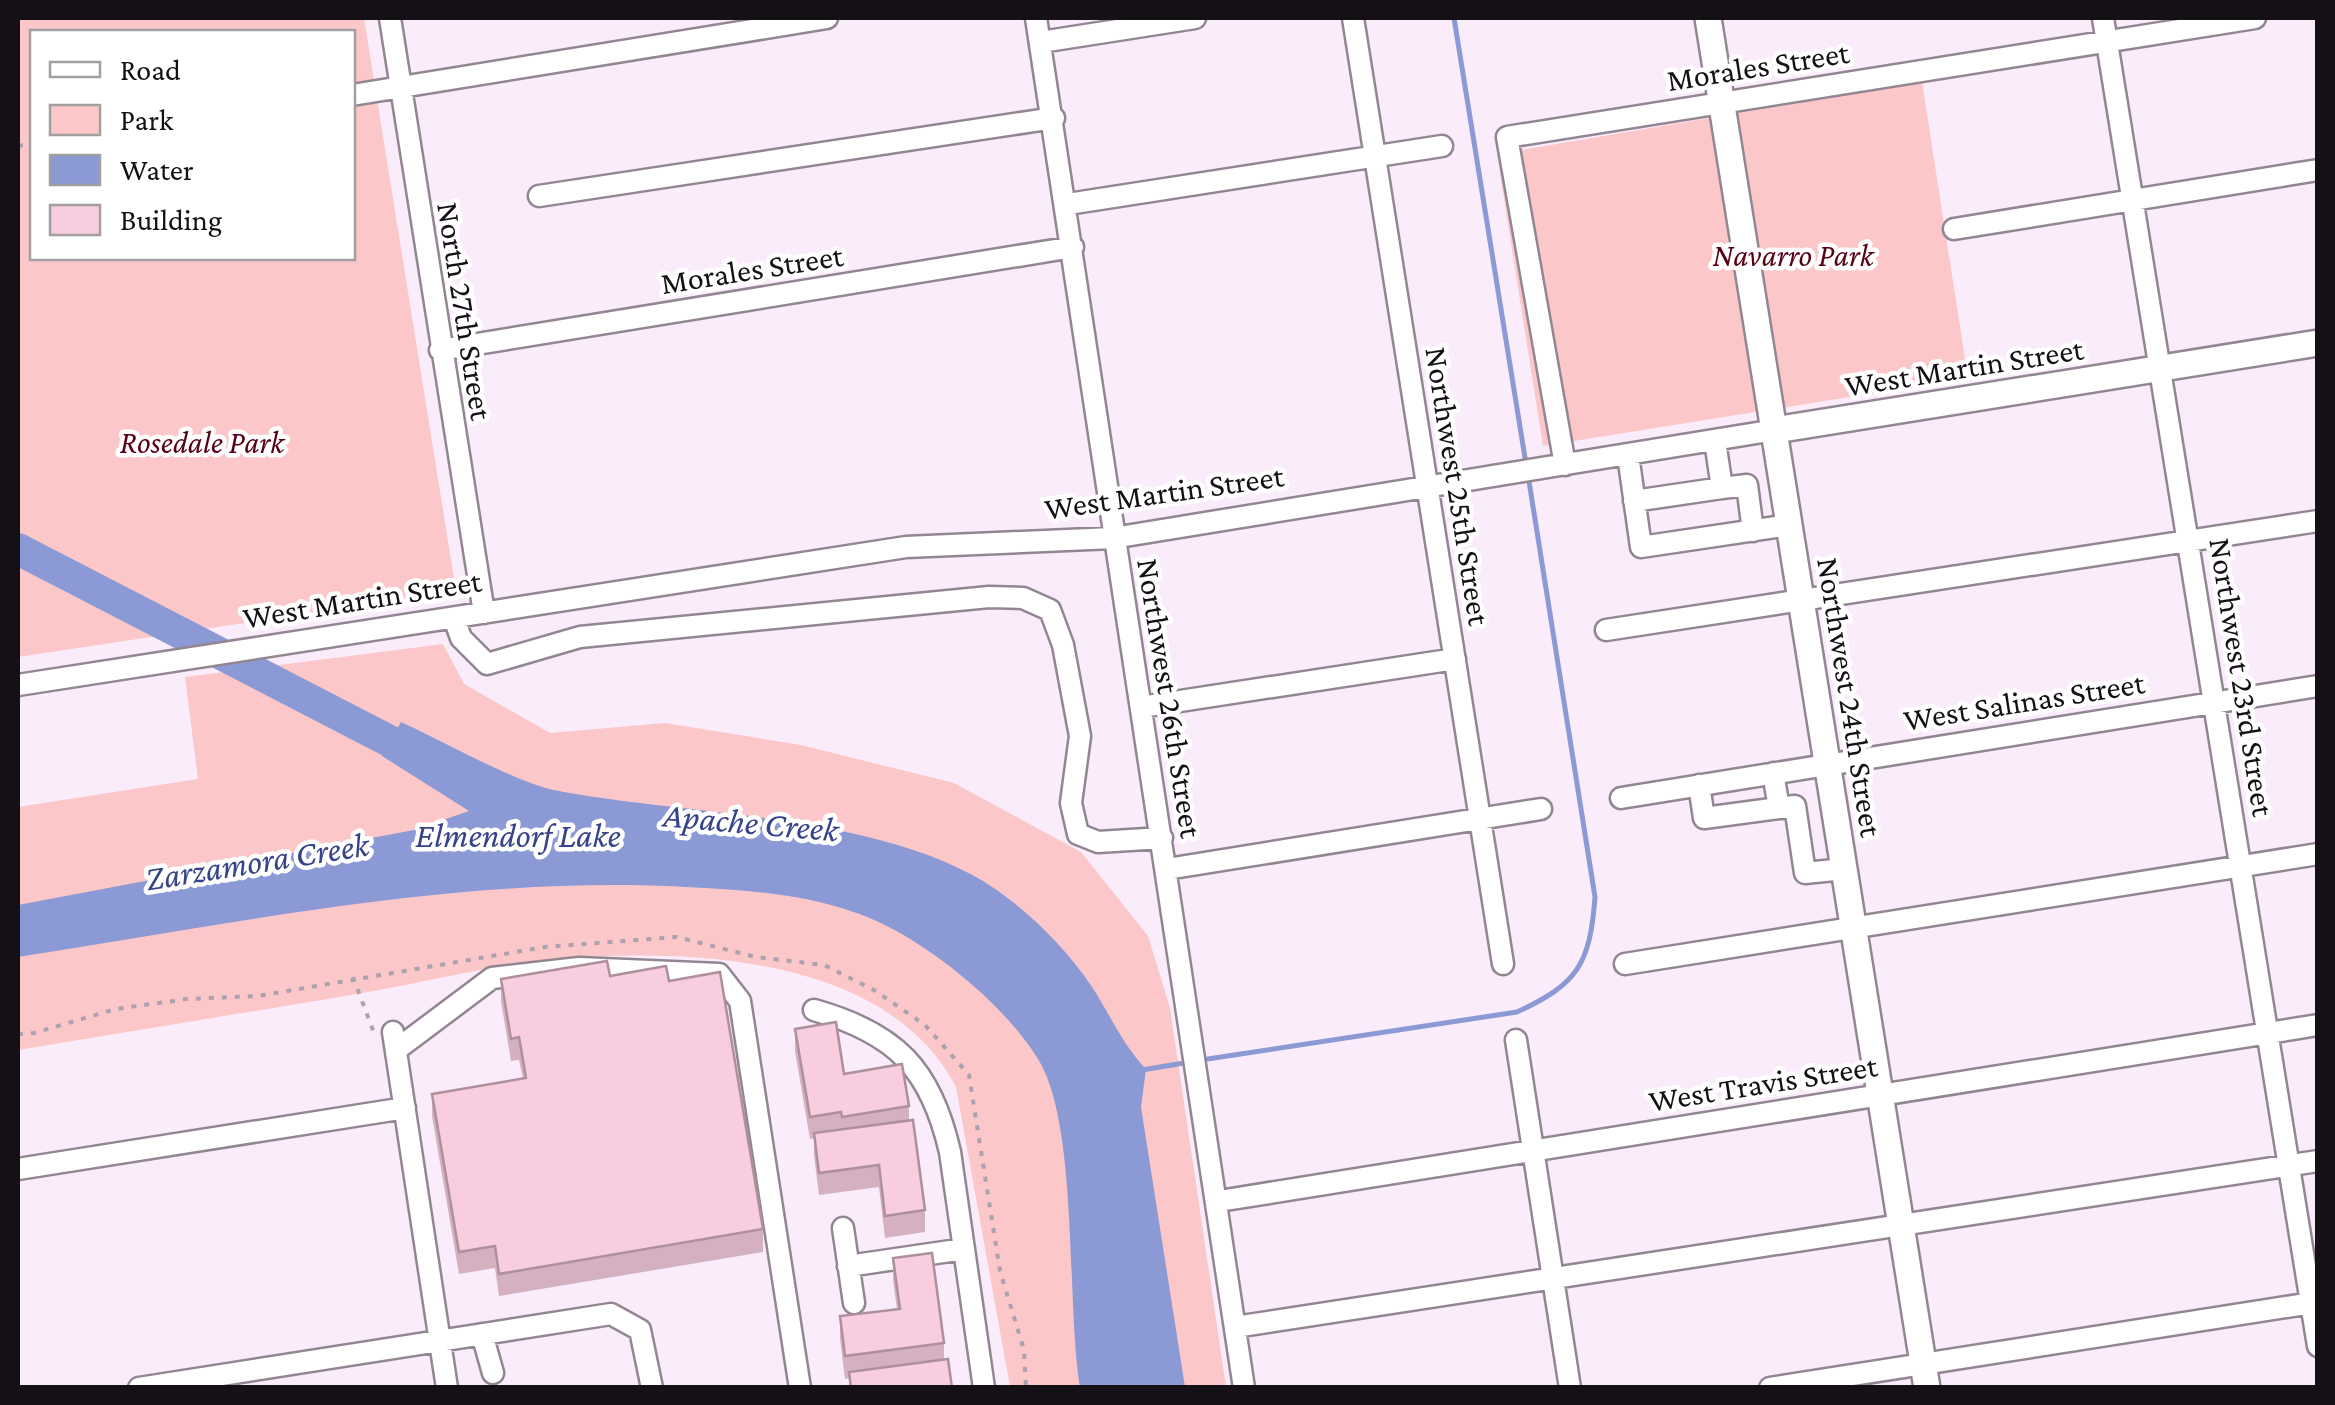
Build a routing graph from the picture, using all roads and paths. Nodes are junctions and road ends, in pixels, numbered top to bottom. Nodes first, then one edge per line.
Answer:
1 (390, 18) edge
2 (827, 18) edge
3 (1036, 18) edge
4 (1196, 18) edge
5 (1353, 18) edge
6 (1708, 18) edge
7 (2104, 18) edge
8 (2255, 18) edge
9 (2107, 41) junction
10 (1040, 42) junction
11 (401, 87) junction
12 (355, 95) edge
13 (1721, 102) junction
14 (1054, 118) junction
15 (1442, 146) dead end
16 (1375, 155) junction
17 (2318, 170) edge
18 (539, 196) dead end
19 (2134, 199) junction
20 (1068, 204) junction
21 (1954, 229) dead end
22 (1073, 246) junction
23 (2318, 343) edge
24 (440, 350) junction
25 (2163, 368) junction
26 (1775, 430) junction
27 (1714, 441) junction
28 (1628, 455) junction
29 (1561, 466) junction
30 (1425, 486) junction
31 (1722, 488) junction
32 (1634, 501) junction
33 (2318, 520) edge
34 (1790, 525) junction
35 (1752, 530) junction
36 (1113, 538) junction
37 (2191, 541) junction
38 (1803, 601) junction
39 (484, 613) junction
40 (454, 618) junction
41 (1606, 630) dead end
42 (1455, 658) junction
43 (18, 685) edge
44 (2318, 686) edge
45 (2215, 702) junction
46 (1141, 706) junction
47 (1828, 763) junction
48 (1773, 772) junction
49 (1698, 785) junction
50 (1621, 798) dead end
51 (1778, 808) junction
52 (1541, 810) dead end
53 (1479, 820) junction
54 (1162, 838) junction
55 (2318, 854) edge
56 (2240, 868) junction
57 (1167, 869) junction
58 (1844, 869) junction
59 (1854, 928) junction
60 (1503, 964) dead end
61 (1625, 964) dead end
62 (353, 977) junction
63 (814, 1010) dead end
64 (2318, 1025) edge
65 (2268, 1033) junction
66 (18, 1034) edge
67 (1516, 1040) dead end
68 (394, 1041) junction
69 (1880, 1094) junction
70 (404, 1108) junction
71 (1532, 1151) junction
72 (2318, 1161) edge
73 (2288, 1166) junction
74 (18, 1168) edge
75 (1219, 1202) junction
76 (1900, 1226) junction
77 (843, 1228) dead end
78 (964, 1249) junction
79 (848, 1266) junction
80 (1552, 1278) junction
81 (2314, 1302) edge
82 (854, 1304) dead end
83 (1234, 1328) junction
84 (482, 1334) junction
85 (440, 1341) junction
86 (2318, 1346) edge
87 (493, 1372) dead end
88 (1925, 1375) edge
89 (139, 1388) edge
90 (447, 1388) edge
91 (652, 1388) edge
92 (800, 1388) edge
93 (984, 1388) edge
94 (1026, 1388) edge
95 (1244, 1388) edge
96 (1570, 1388) edge
97 (1770, 1388) edge

1 - 11 street, North 27th Street
2 - 11 street
3 - 10 street, Northwest 26th Street
4 - 10 street
5 - 16 street, Northwest 25th Street
6 - 13 main road, Northwest 24th Street
7 - 9 street, Northwest 23rd Street
8 - 9 street, Morales Street
9 - 13 street, Morales Street
9 - 19 street, Northwest 23rd Street
10 - 14 street, Northwest 26th Street
11 - 12 street
11 - 24 street, North 27th Street
13 - 26 main road, Northwest 24th Street
13 - 29 street, Morales Street
14 - 18 street
14 - 20 street, Northwest 26th Street
15 - 16 street
16 - 20 street
16 - 30 street, Northwest 25th Street
17 - 19 street
19 - 21 street
19 - 25 street, Northwest 23rd Street
20 - 22 street, Northwest 26th Street
22 - 24 street, Morales Street
22 - 36 street, Northwest 26th Street
23 - 25 main road, West Martin Street
24 - 39 street, North 27th Street
25 - 26 main road, West Martin Street
25 - 37 street, Northwest 23rd Street
26 - 27 street, West Martin Street
26 - 34 main road, Northwest 24th Street
27 - 28 street, West Martin Street
27 - 31 street
28 - 29 street, West Martin Street
28 - 32 street
29 - 30 street, West Martin Street
30 - 36 street, West Martin Street
30 - 42 street, Northwest 25th Street
31 - 32 street
31 - 35 street
32 - 35 street
33 - 37 street
34 - 35 street
34 - 38 main road, Northwest 24th Street
36 - 39 street, West Martin Street
36 - 46 street, Northwest 26th Street
37 - 38 street
37 - 45 street, Northwest 23rd Street
38 - 41 street
38 - 47 main road, Northwest 24th Street
39 - 40 street, West Martin Street
40 - 43 street, West Martin Street
40 - 54 street
42 - 46 street
42 - 53 street, Northwest 25th Street
44 - 45 street, West Salinas Street
45 - 47 street, West Salinas Street
45 - 56 street, Northwest 23rd Street
46 - 54 street, Northwest 26th Street
47 - 48 street, West Salinas Street
47 - 58 main road, Northwest 24th Street
48 - 49 street, West Salinas Street
48 - 51 street
49 - 50 street, West Salinas Street
49 - 51 street
51 - 58 street
52 - 53 street
53 - 57 street
53 - 60 street, Northwest 25th Street
54 - 57 street, Northwest 26th Street
55 - 56 street
56 - 59 street
56 - 65 street, Northwest 23rd Street
57 - 75 street, Northwest 26th Street
58 - 59 main road, Northwest 24th Street
59 - 61 street
59 - 69 main road, Northwest 24th Street
62 - 66 path
62 - 68 path
62 - 94 path
63 - 78 street
64 - 65 street, West Travis Street
65 - 69 street, West Travis Street
65 - 73 street, Northwest 23rd Street
67 - 71 street
68 - 70 street
68 - 92 street
69 - 71 street, West Travis Street
69 - 76 main road, Northwest 24th Street
70 - 74 street
70 - 85 street
71 - 75 street, West Travis Street
71 - 80 street
72 - 73 street
73 - 76 street
73 - 81 street, Northwest 23rd Street
75 - 83 street, Northwest 26th Street
76 - 80 street
76 - 88 main road, Northwest 24th Street
77 - 79 street
78 - 79 street
78 - 93 street
79 - 82 street
80 - 83 street
80 - 96 street
81 - 86 street, Northwest 23rd Street
81 - 88 street
83 - 95 street, Northwest 26th Street
84 - 85 street
84 - 87 street
84 - 91 street
85 - 89 street
85 - 90 street
88 - 97 street

